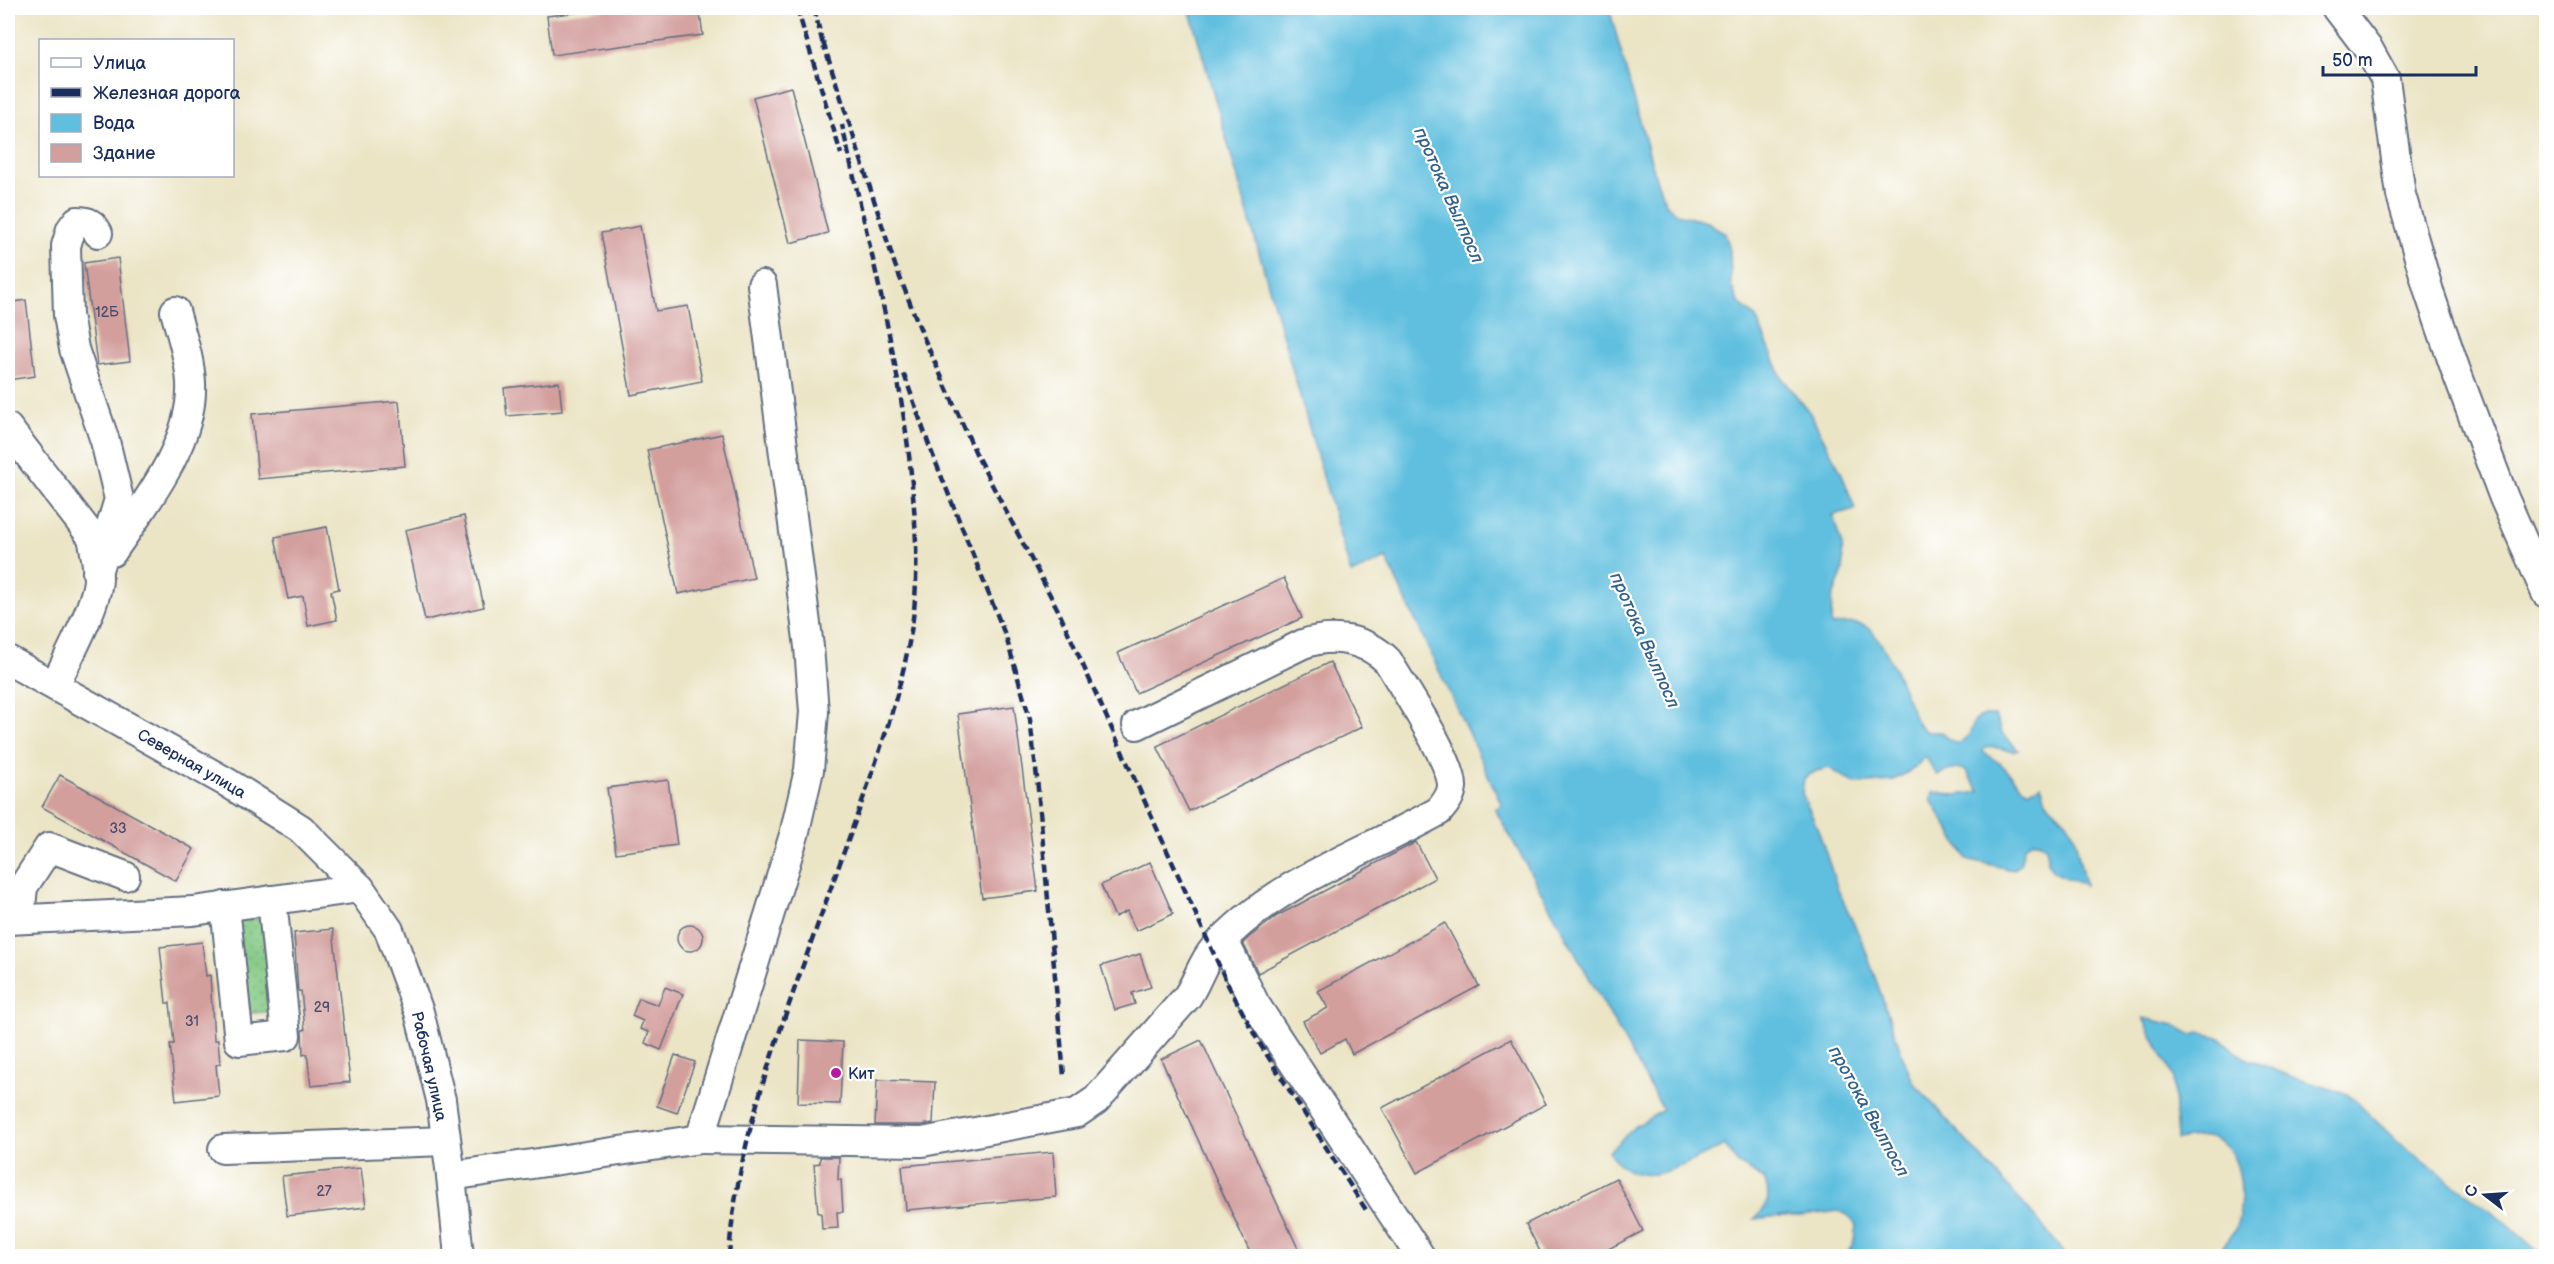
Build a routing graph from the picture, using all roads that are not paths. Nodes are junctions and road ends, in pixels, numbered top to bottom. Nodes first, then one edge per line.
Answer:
1 (2337, 8) edge
2 (98, 233) dead end
3 (762, 285) dead end
4 (175, 311) dead end
5 (8, 428) edge
6 (97, 573) junction
7 (2547, 593) edge
8 (8, 660) edge
9 (55, 684) junction
10 (1137, 725) dead end
11 (125, 876) dead end
12 (360, 888) junction
13 (272, 900) junction
14 (225, 906) junction
15 (14, 919) edge
16 (1223, 939) junction
17 (700, 1139) junction
18 (446, 1141) junction
19 (223, 1149) dead end
20 (452, 1176) junction
21 (459, 1257) edge
22 (1420, 1257) edge

1 - 7 street
2 - 6 street
3 - 17 street
4 - 6 street
5 - 6 street
6 - 9 street
8 - 9 street, Северная улица
9 - 12 street, Северная улица
10 - 16 street
11 - 15 street
12 - 13 street
12 - 18 street, Рабочая улица
13 - 14 street
13 - 14 street
14 - 15 street
16 - 17 street
16 - 22 street
17 - 20 street
18 - 19 street
18 - 20 street, Рабочая улица
20 - 21 street, Рабочая улица

